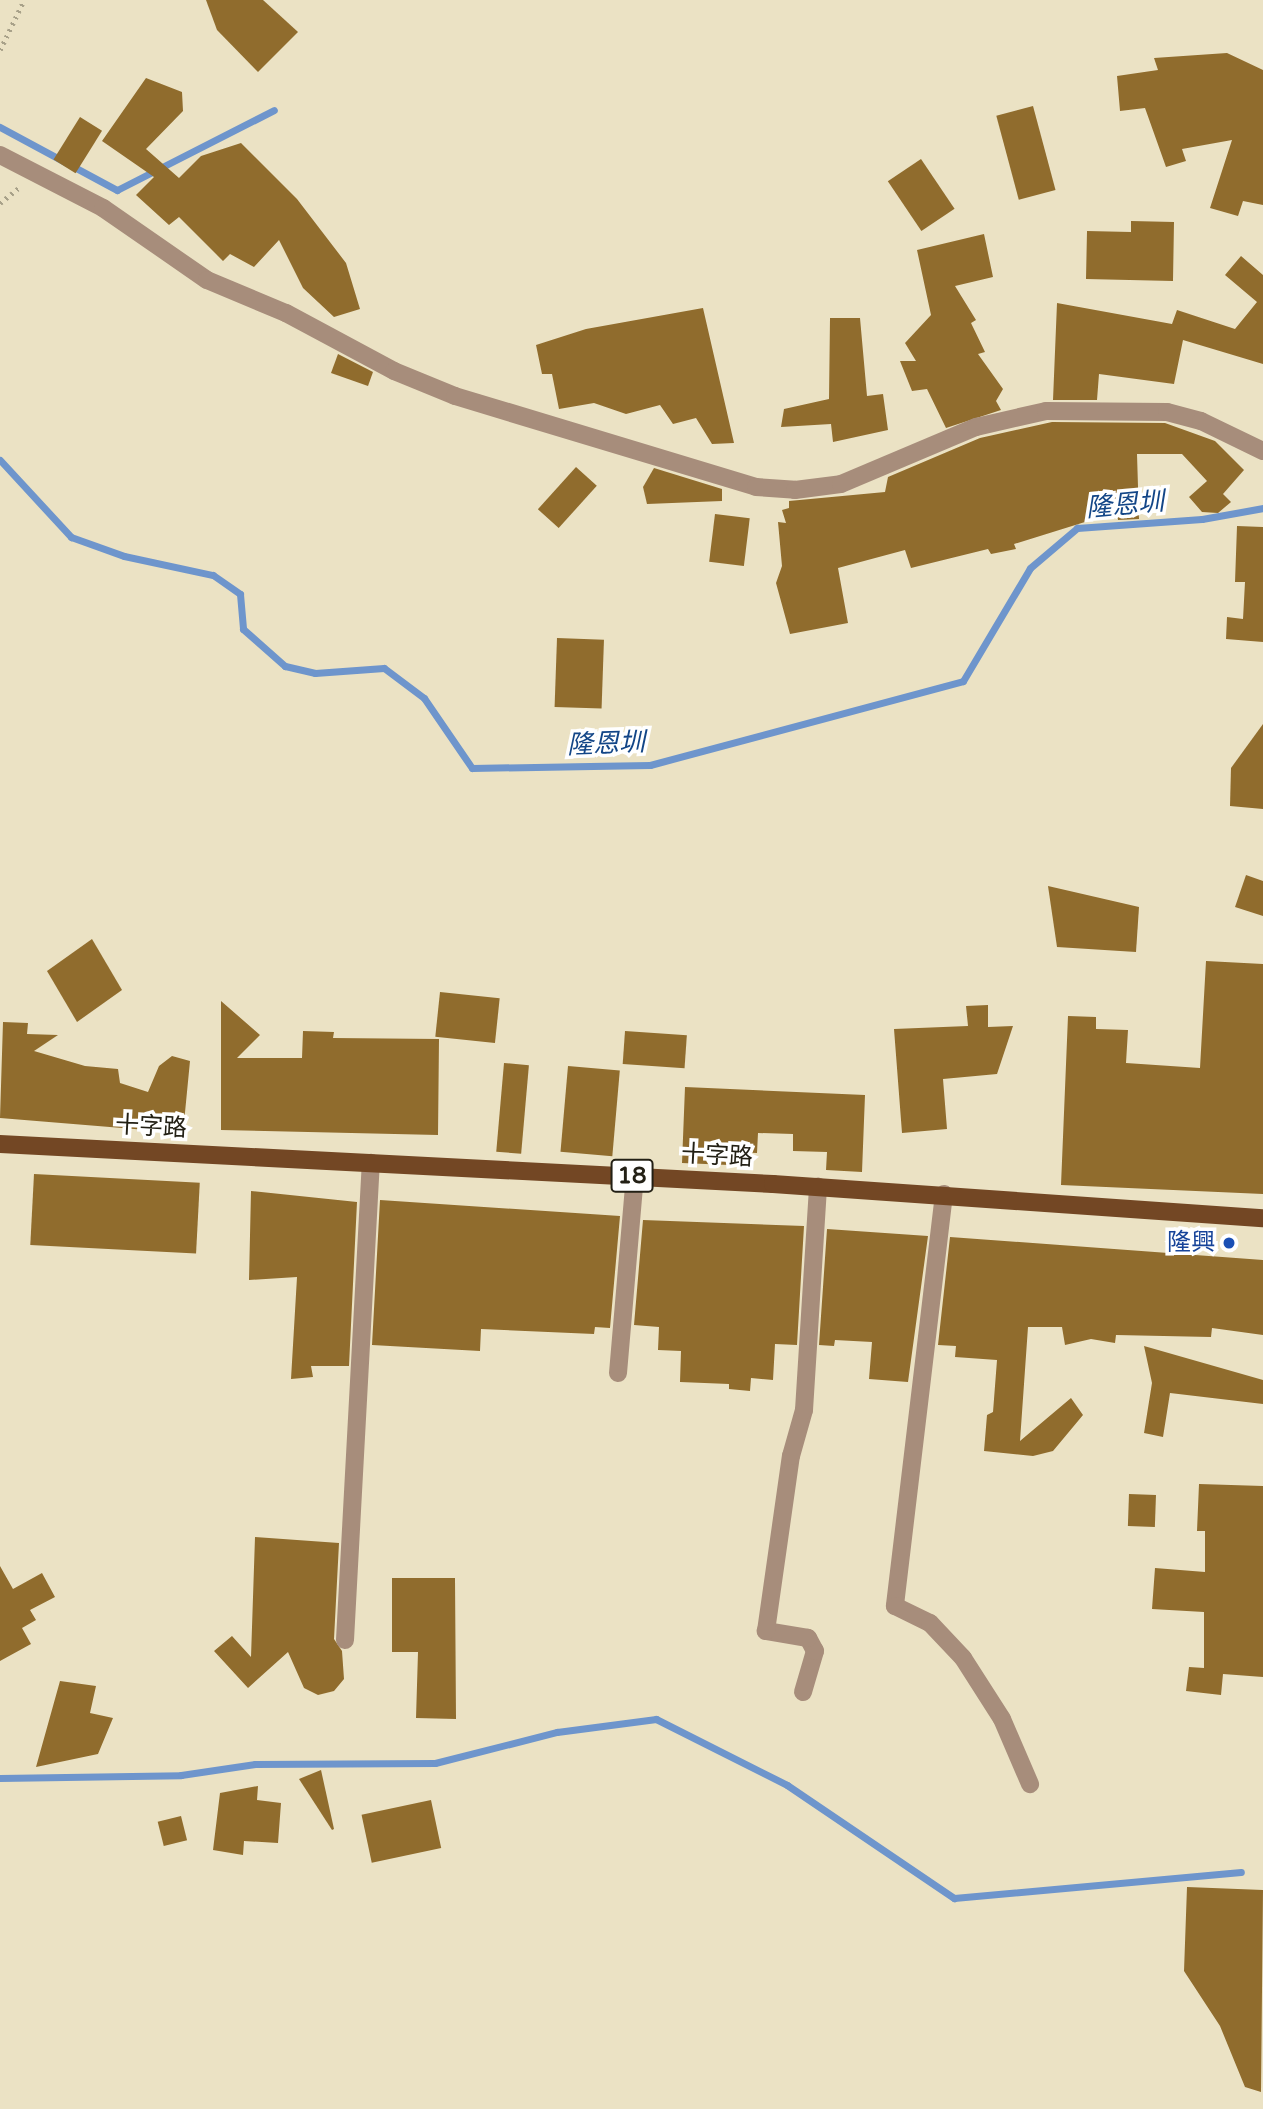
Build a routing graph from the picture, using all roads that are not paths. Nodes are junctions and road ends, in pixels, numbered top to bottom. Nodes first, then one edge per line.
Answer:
1 (0, 155) edge
2 (1263, 451) edge
3 (0, 1144) edge
4 (371, 1163) junction
5 (635, 1176) junction
6 (818, 1186) junction
7 (944, 1194) junction
8 (1263, 1218) edge
9 (618, 1373) dead end
10 (345, 1640) dead end
11 (803, 1692) dead end
12 (1030, 1784) dead end

1 - 2 street
3 - 4 main road, 十字路 / 18
4 - 5 main road, 十字路 / 18
4 - 10 street
5 - 6 main road, 十字路 / 18
5 - 9 street
6 - 7 main road, 十字路 / 18
6 - 11 street
7 - 8 main road, 十字路 / 18
7 - 12 street

